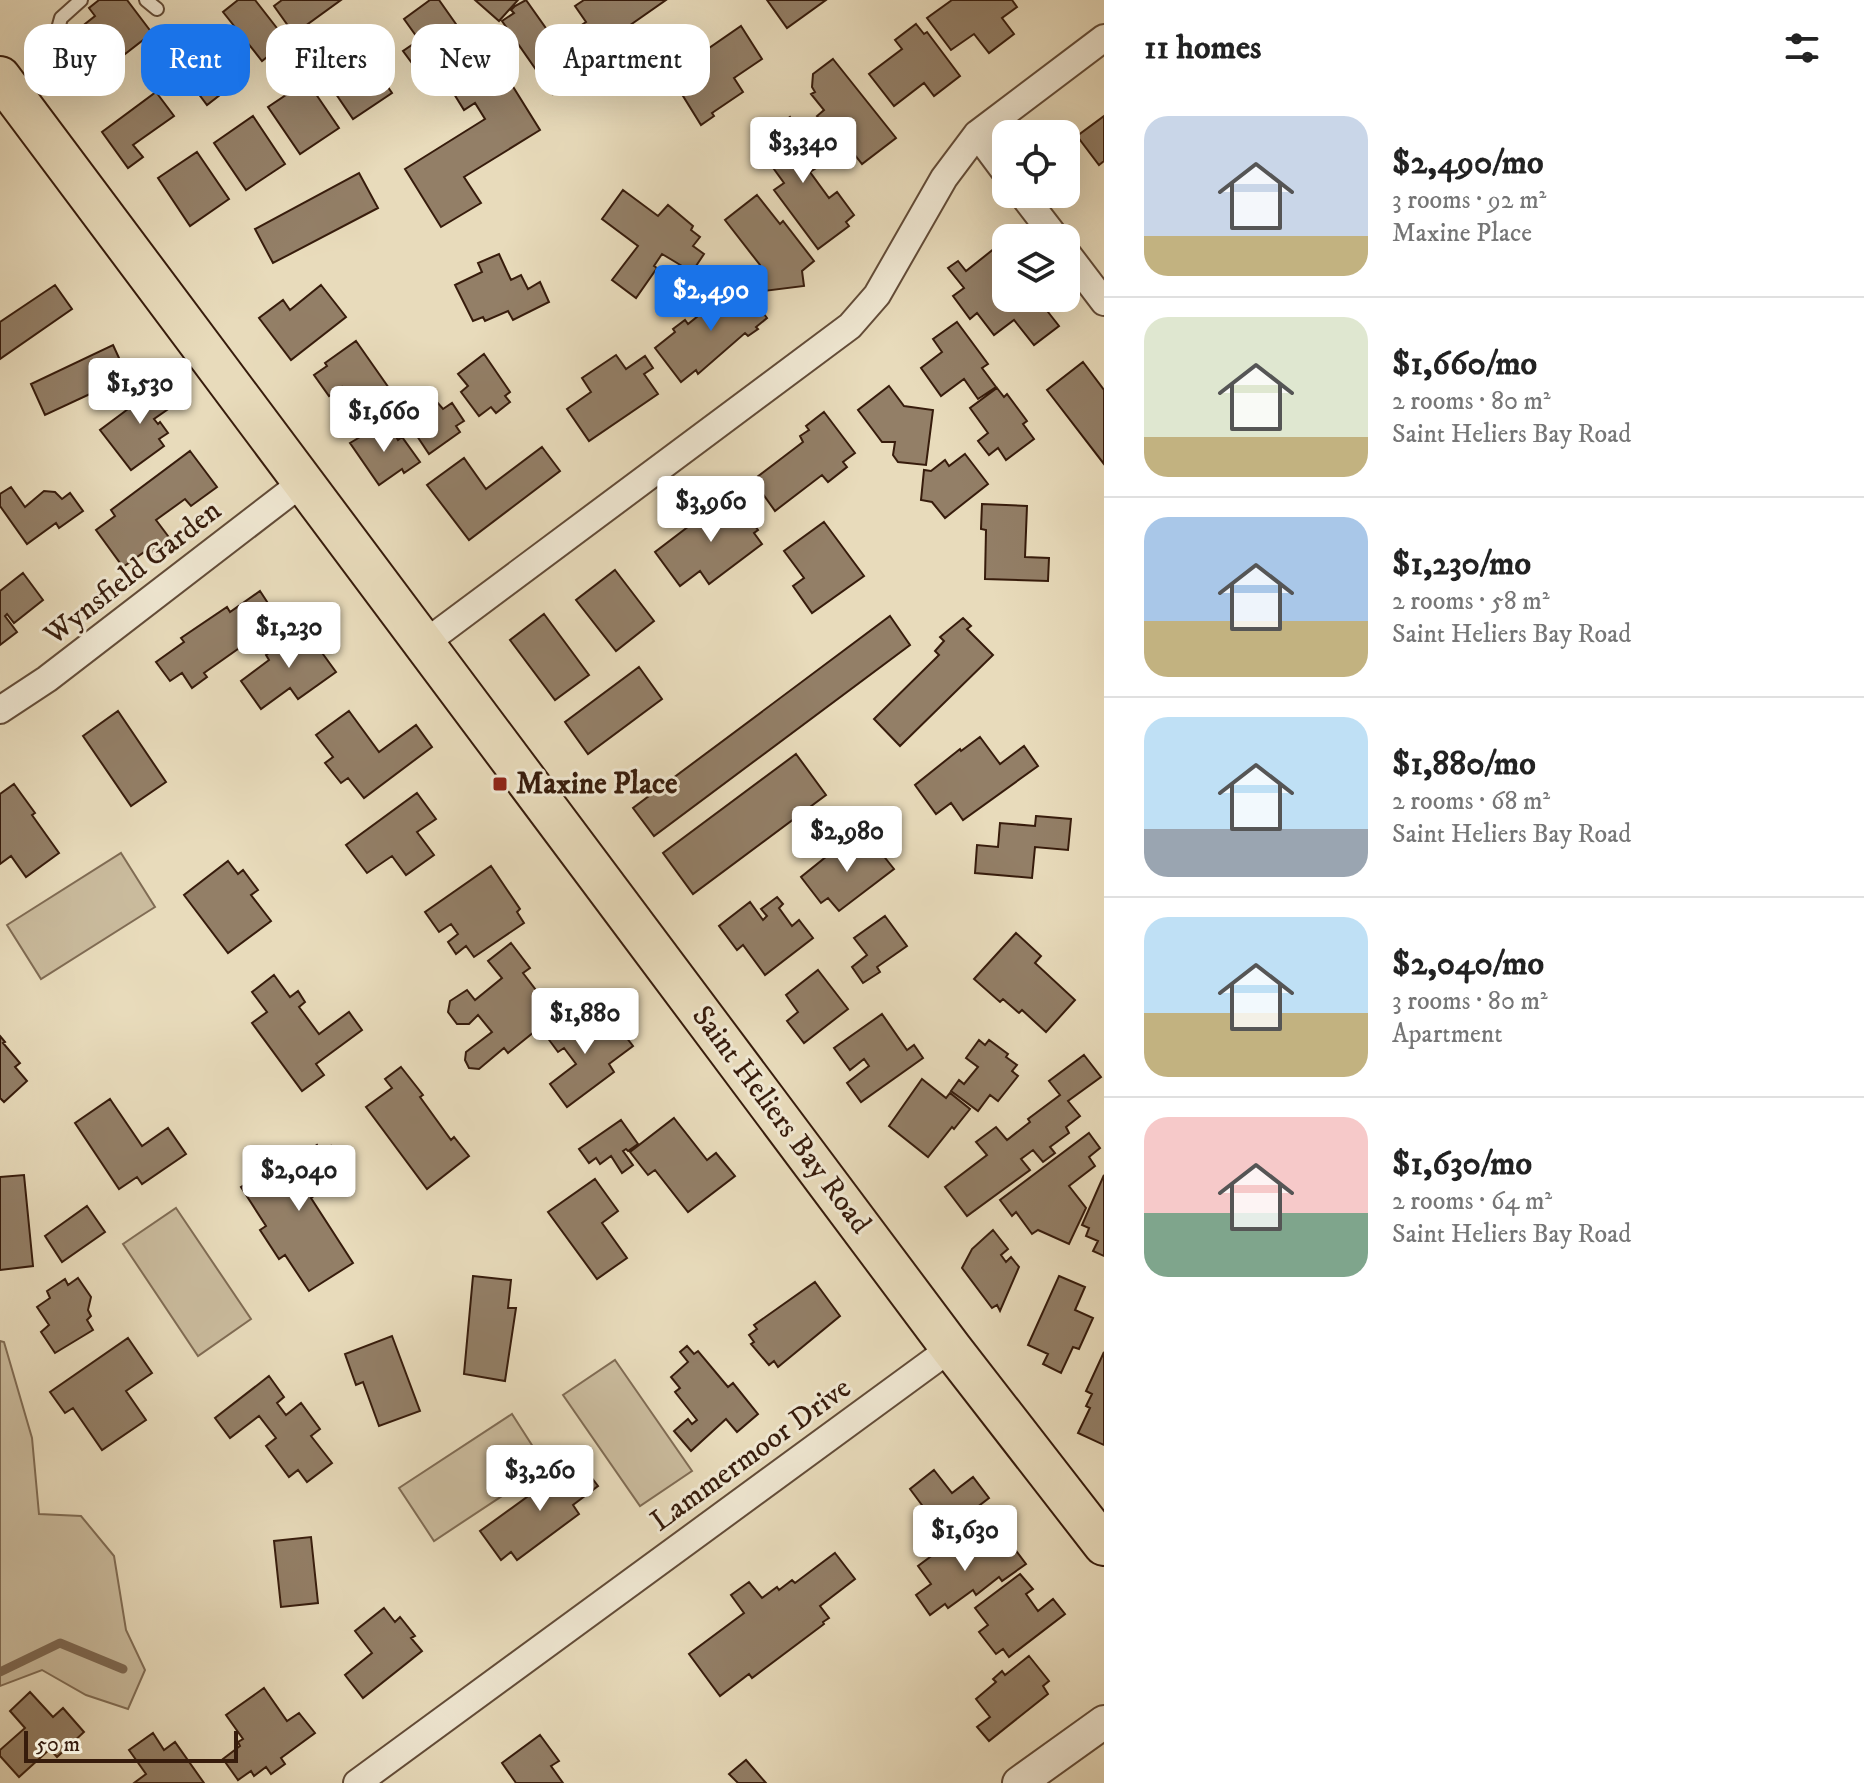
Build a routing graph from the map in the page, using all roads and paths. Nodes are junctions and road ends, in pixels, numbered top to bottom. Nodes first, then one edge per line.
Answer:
1 (81, 0) edge
2 (146, 0) edge
3 (157, 9) dead end
4 (1104, 38) edge
5 (7, 86) edge
6 (977, 134) junction
7 (992, 154) edge
8 (1033, 208) edge
9 (1045, 224) edge
10 (1080, 270) edge
11 (1104, 302) edge
12 (303, 482) junction
13 (425, 643) junction
14 (0, 710) edge
15 (951, 1348) junction
16 (1104, 1545) edge
17 (1104, 1722) edge
18 (357, 1783) edge
19 (1019, 1783) edge

1 - 5 lane
2 - 3 lane
4 - 6 street
5 - 12 main road, Saint Heliers Bay Road
6 - 7 street
6 - 13 street
8 - 9 street
10 - 11 street
12 - 13 main road, Saint Heliers Bay Road
12 - 14 street, Wynsfield Garden
13 - 15 main road, Saint Heliers Bay Road
15 - 16 main road, Saint Heliers Bay Road
15 - 18 street, Lammermoor Drive
17 - 19 street

